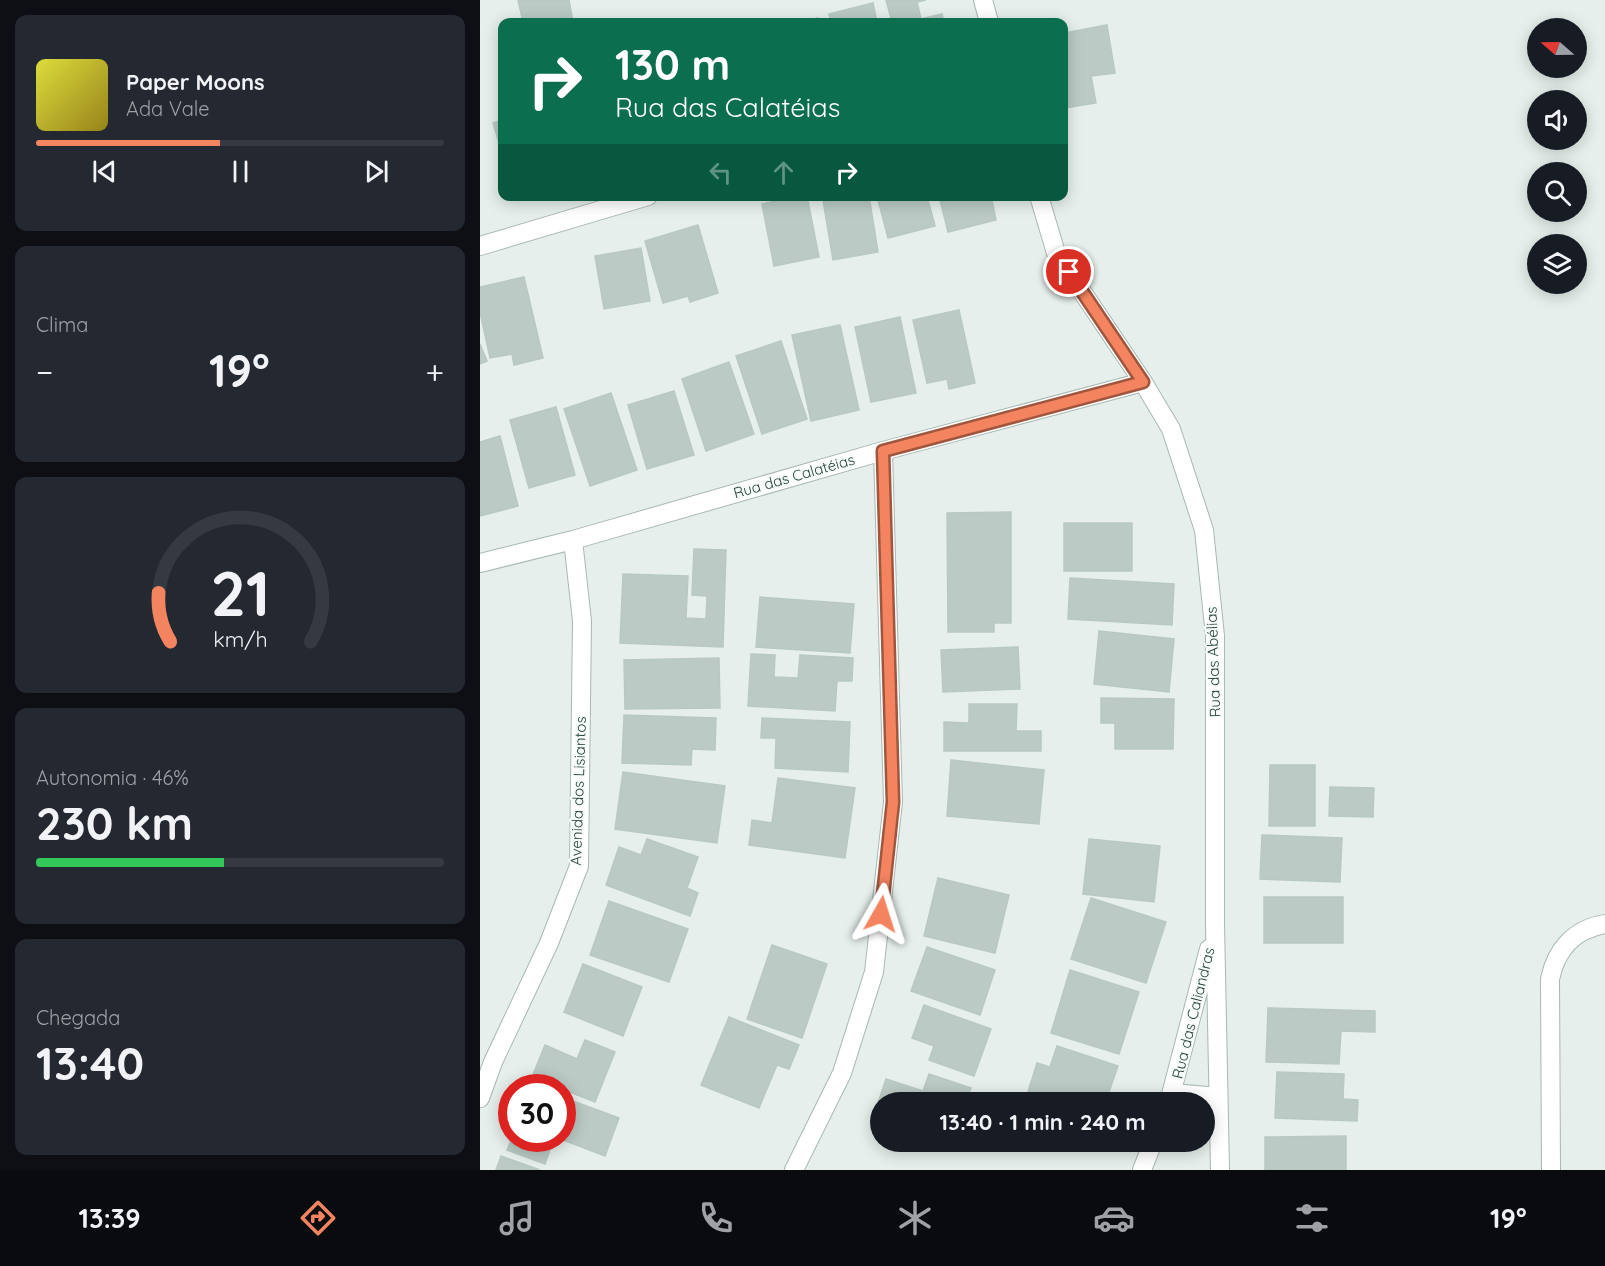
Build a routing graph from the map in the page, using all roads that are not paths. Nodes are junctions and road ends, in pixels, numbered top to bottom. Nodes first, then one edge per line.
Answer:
1 (983, 0) edge
2 (988, 18) edge
3 (631, 201) edge
4 (1040, 201) edge
5 (480, 246) edge
6 (1143, 382) junction
7 (883, 451) junction
8 (573, 540) junction
9 (480, 563) edge
10 (1215, 923) junction
11 (1605, 924) edge
12 (487, 1066) edge
13 (1173, 1092) edge
14 (1215, 1097) edge
15 (1218, 1097) junction
16 (480, 1098) edge
17 (1149, 1152) edge
18 (794, 1170) edge
19 (1142, 1170) edge
20 (1220, 1170) edge
21 (1551, 1170) edge

1 - 2 street
3 - 5 street
4 - 6 street, Rua das Abélias
6 - 7 street, Rua das Calatéias
6 - 10 street, Rua das Abélias
7 - 8 street, Rua das Calatéias
7 - 18 street
8 - 9 street, Rua das Calatéias
8 - 12 street, Avenida dos Lisiantos
10 - 13 street, Rua das Caliandras
10 - 15 street, Rua das Abélias
11 - 21 street
12 - 16 street, Avenida dos Lisiantos
14 - 15 street
15 - 20 street, Rua das Abélias
17 - 19 street

